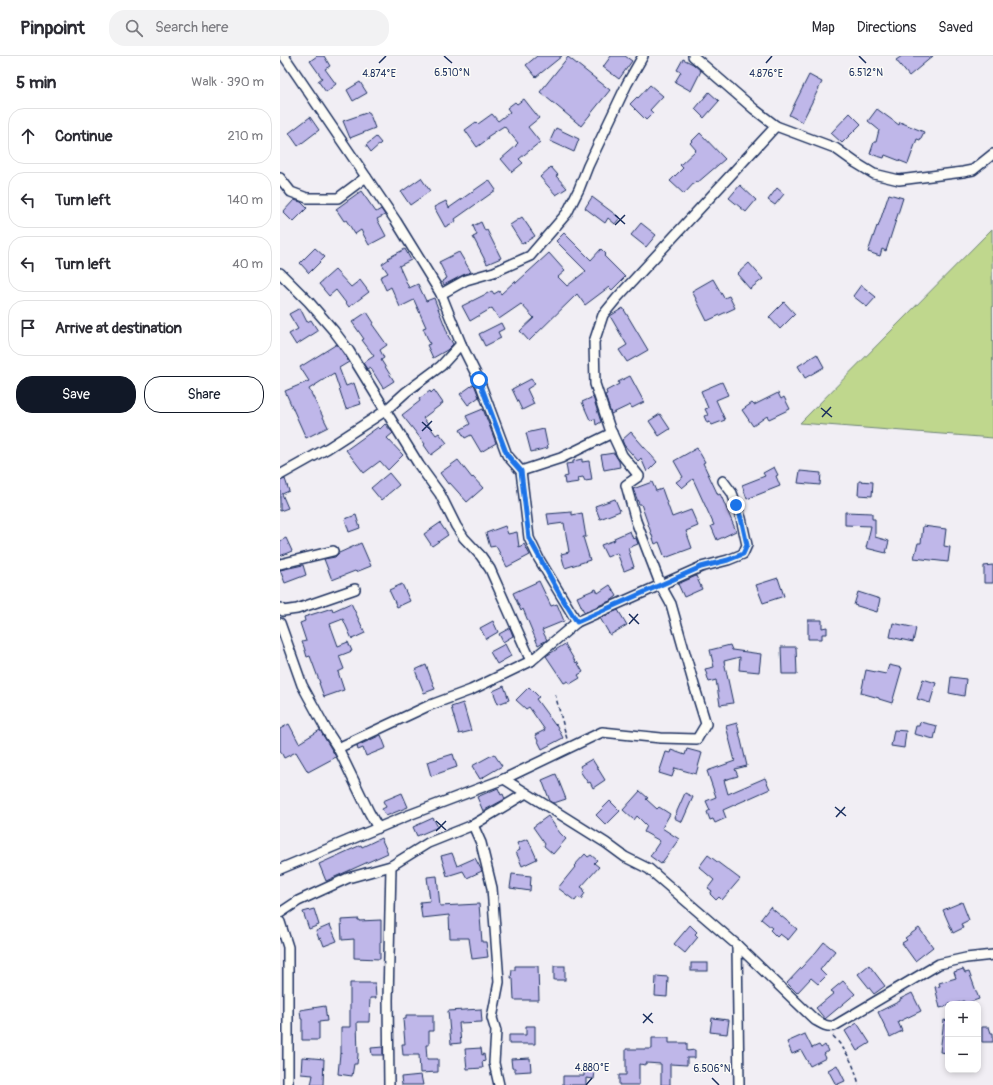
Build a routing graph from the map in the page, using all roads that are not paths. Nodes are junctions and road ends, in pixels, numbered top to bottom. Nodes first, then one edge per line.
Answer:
1 (284, 56) edge
2 (643, 56) edge
3 (693, 56) edge
4 (776, 126) junction
5 (993, 154) edge
6 (366, 177) junction
7 (280, 178) edge
8 (280, 273) edge
9 (441, 294) junction
10 (461, 344) junction
11 (385, 411) junction
12 (612, 433) junction
13 (521, 471) junction
14 (280, 475) edge
15 (723, 481) dead end
16 (333, 551) dead end
17 (280, 564) edge
18 (661, 586) junction
19 (355, 589) dead end
20 (280, 608) edge
21 (577, 622) junction
22 (280, 623) edge
23 (531, 662) junction
24 (338, 748) junction
25 (504, 779) junction
26 (526, 794) junction
27 (473, 825) junction
28 (378, 828) junction
29 (392, 866) junction
30 (280, 869) edge
31 (280, 913) edge
32 (280, 922) edge
33 (737, 945) junction
34 (993, 955) edge
35 (288, 1085) edge
36 (389, 1085) edge
37 (499, 1085) edge
38 (739, 1085) edge

1 - 6 street
2 - 9 street
3 - 4 street
4 - 5 street
4 - 12 street
6 - 7 street
6 - 9 street
8 - 11 street
9 - 10 street
10 - 11 street
10 - 13 street
11 - 14 street
11 - 23 street
12 - 13 street
12 - 18 street
13 - 21 street
15 - 18 street
16 - 17 street
18 - 21 street
18 - 25 street
19 - 20 street
21 - 23 street
22 - 24 street
23 - 24 street
24 - 28 street
25 - 26 street
25 - 28 street
26 - 27 street
26 - 33 street
27 - 29 street
27 - 37 street
28 - 30 street
29 - 31 street
29 - 36 street
32 - 35 street
33 - 34 street
33 - 38 street

